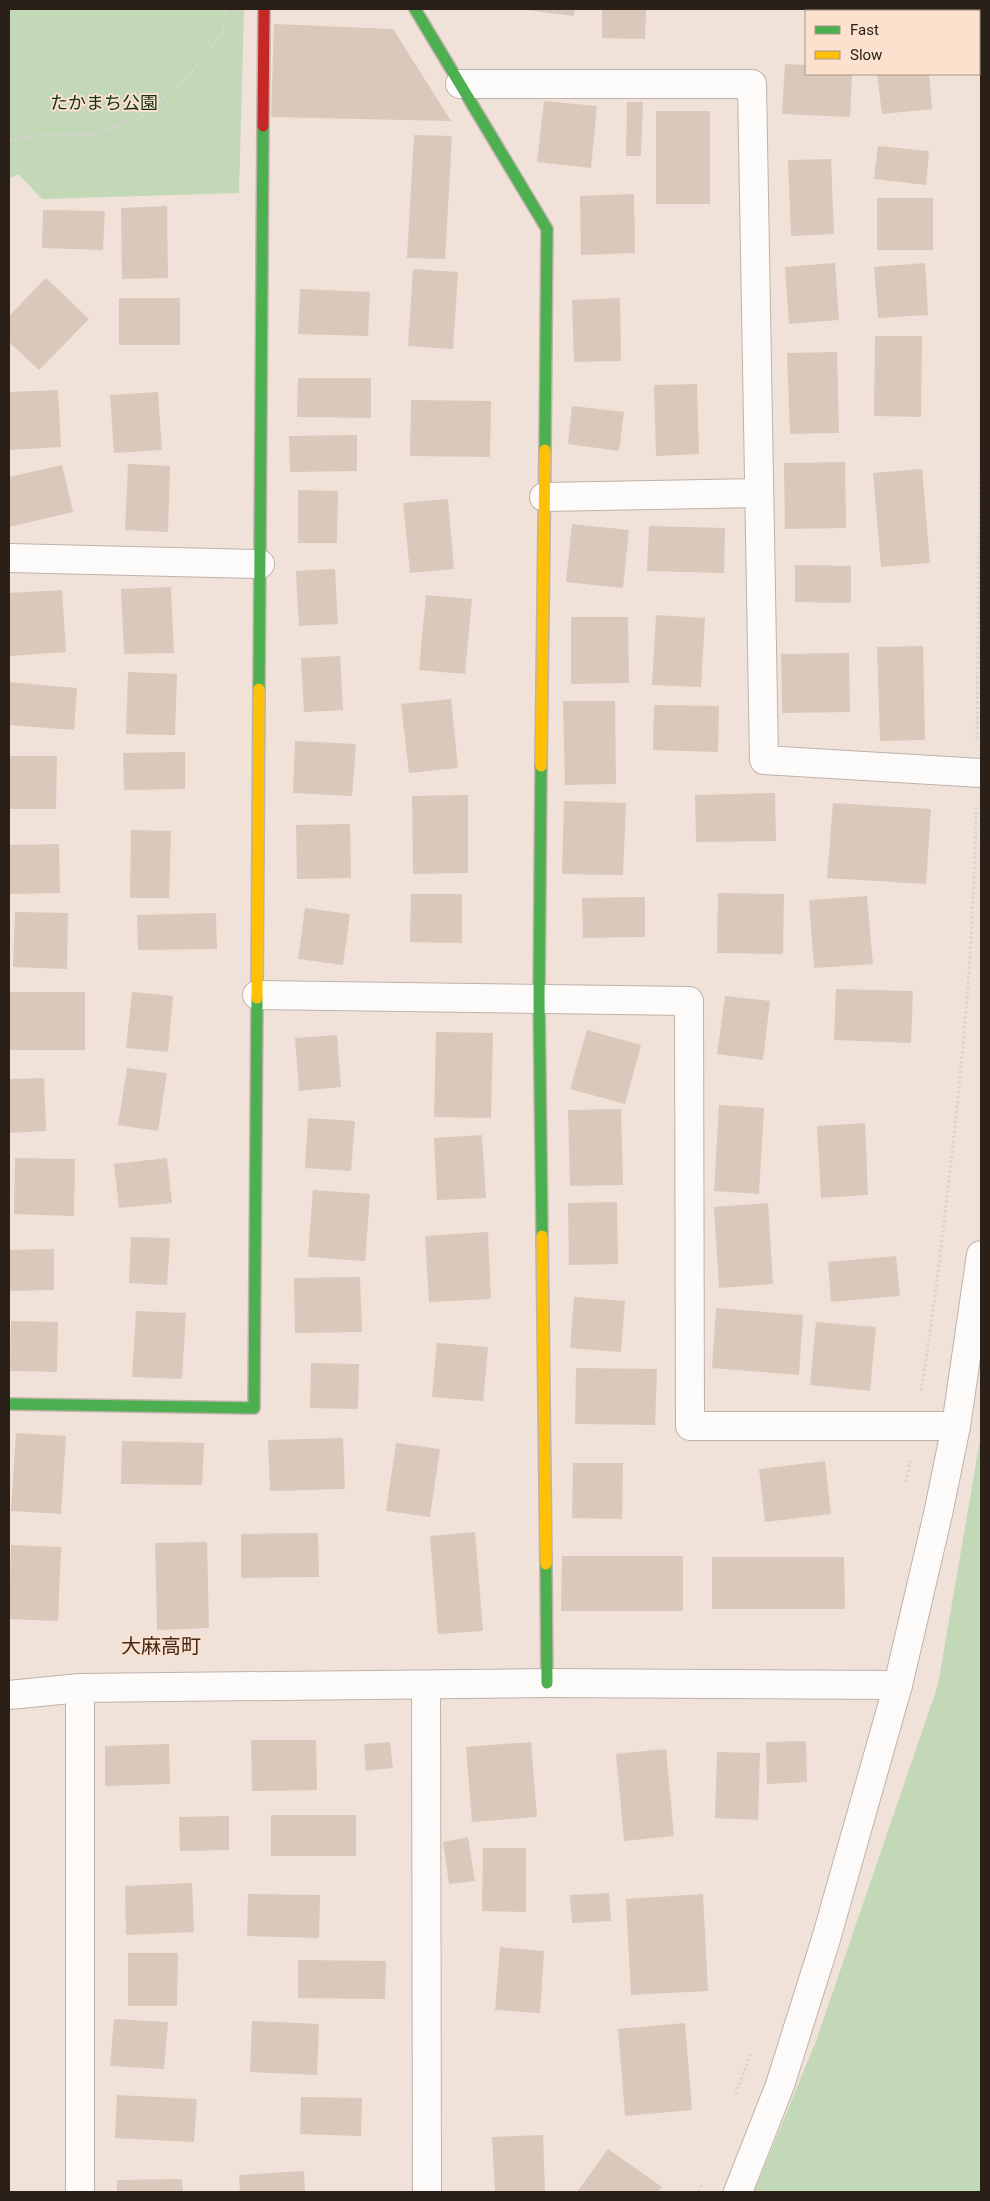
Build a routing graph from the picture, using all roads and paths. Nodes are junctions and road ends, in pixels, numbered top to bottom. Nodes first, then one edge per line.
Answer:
1 (226, 9) edge
2 (264, 9) edge
3 (415, 9) edge
4 (460, 84) junction
5 (9, 141) edge
6 (981, 399) edge
7 (759, 493) junction
8 (544, 497) junction
9 (9, 558) edge
10 (260, 564) junction
11 (979, 773) edge
12 (257, 995) junction
13 (539, 999) junction
14 (981, 1255) edge
15 (9, 1404) edge
16 (916, 1426) junction
17 (956, 1426) junction
18 (906, 1484) dead end
19 (546, 1683) junction
20 (426, 1685) junction
21 (898, 1685) junction
22 (80, 1688) junction
23 (9, 1695) edge
24 (751, 2051) dead end
25 (736, 2095) dead end
26 (705, 2175) dead end
27 (80, 2192) edge
28 (427, 2192) edge
29 (699, 2192) edge
30 (738, 2192) edge

1 - 5 path
2 - 10 street
3 - 4 street
4 - 7 street
4 - 8 street
6 - 11 path
7 - 8 street
7 - 11 street
8 - 13 street
9 - 10 street
10 - 12 street
11 - 16 path
12 - 13 street
12 - 15 street
13 - 16 street
13 - 19 street
14 - 17 street
16 - 17 street
16 - 18 path
17 - 21 street
19 - 20 street
19 - 21 street
20 - 22 street
20 - 28 street
21 - 30 street
22 - 23 street
22 - 27 street
24 - 25 path
26 - 29 path

